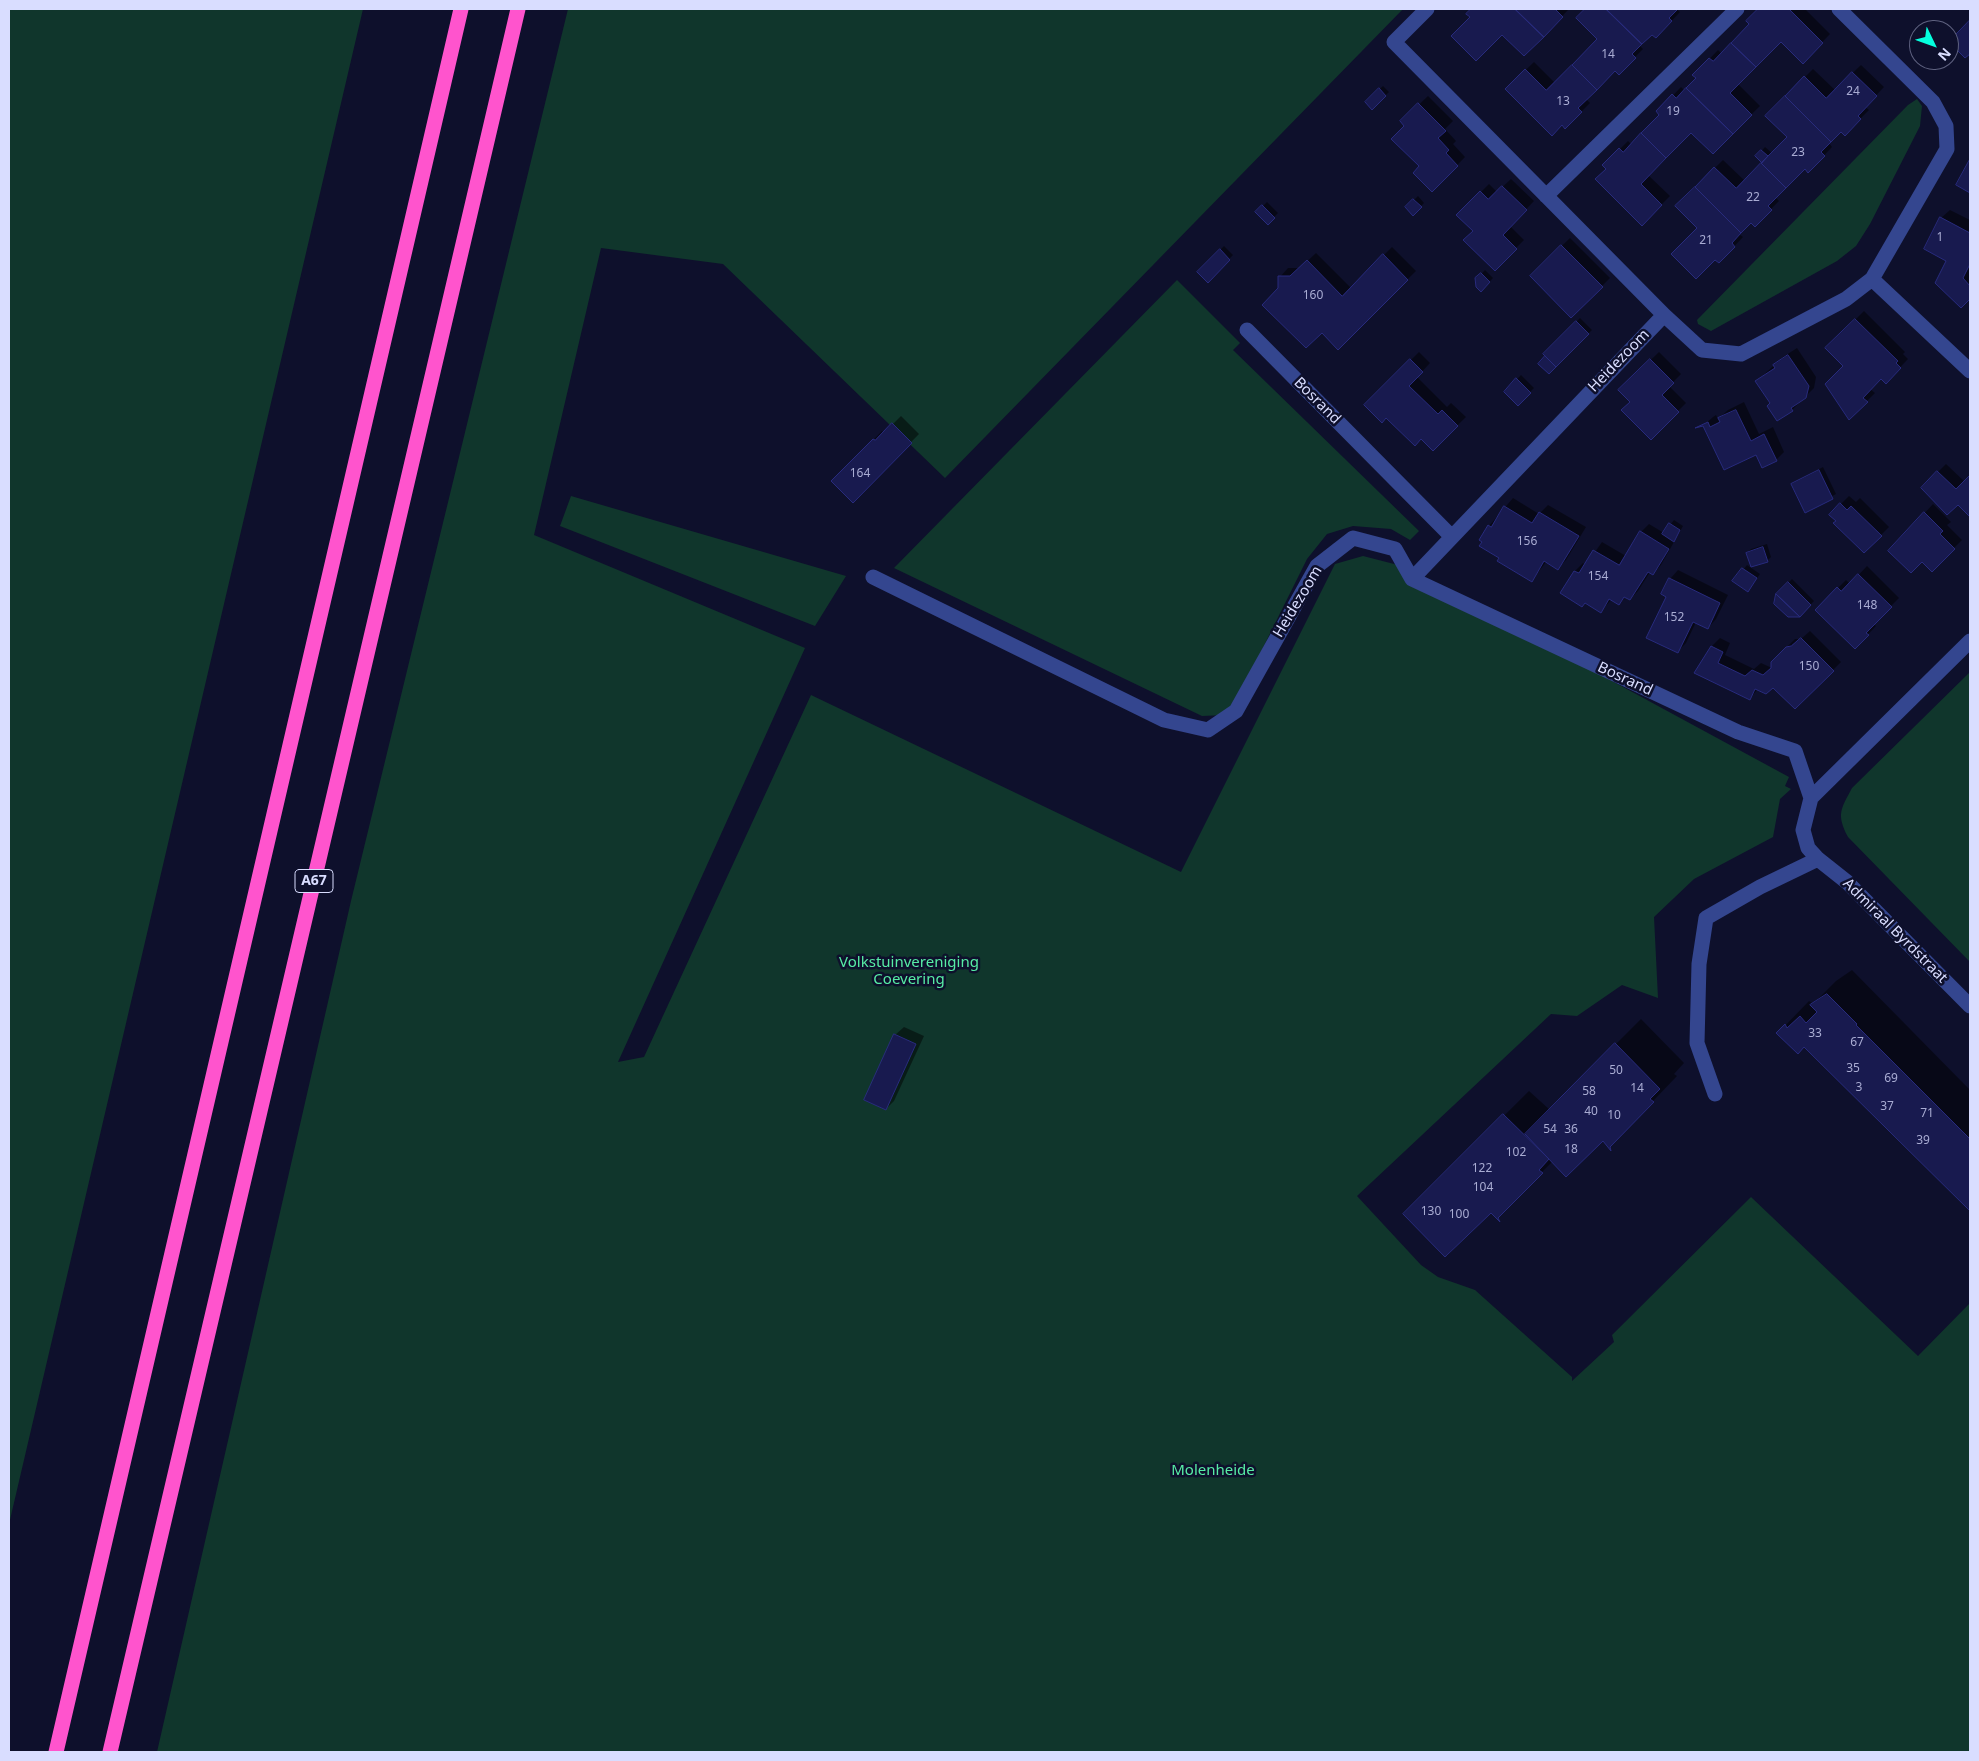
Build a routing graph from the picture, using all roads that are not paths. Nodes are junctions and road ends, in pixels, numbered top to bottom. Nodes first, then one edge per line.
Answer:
1 (462, 9) edge
2 (518, 9) edge
3 (1427, 9) edge
4 (1737, 9) edge
5 (1839, 9) edge
6 (1546, 196) junction
7 (1872, 279) junction
8 (1664, 315) junction
9 (1247, 330) dead end
10 (1970, 371) edge
11 (1451, 536) junction
12 (873, 577) dead end
13 (1412, 579) junction
14 (1970, 640) edge
15 (1811, 798) junction
16 (1818, 859) junction
17 (1970, 1006) edge
18 (1715, 1094) dead end
19 (56, 1752) edge
20 (110, 1752) edge

1 - 19 highway
2 - 20 highway, A67
3 - 6 street
4 - 6 street
5 - 7 street
6 - 8 street
7 - 8 street
7 - 10 street
8 - 11 street, Heidezoom
9 - 11 street, Bosrand
11 - 13 street, Heidezoom
12 - 13 street, Heidezoom
13 - 15 street, Bosrand
14 - 15 street
15 - 16 street
16 - 17 street, Admiraal Byrdstraat
16 - 18 street

